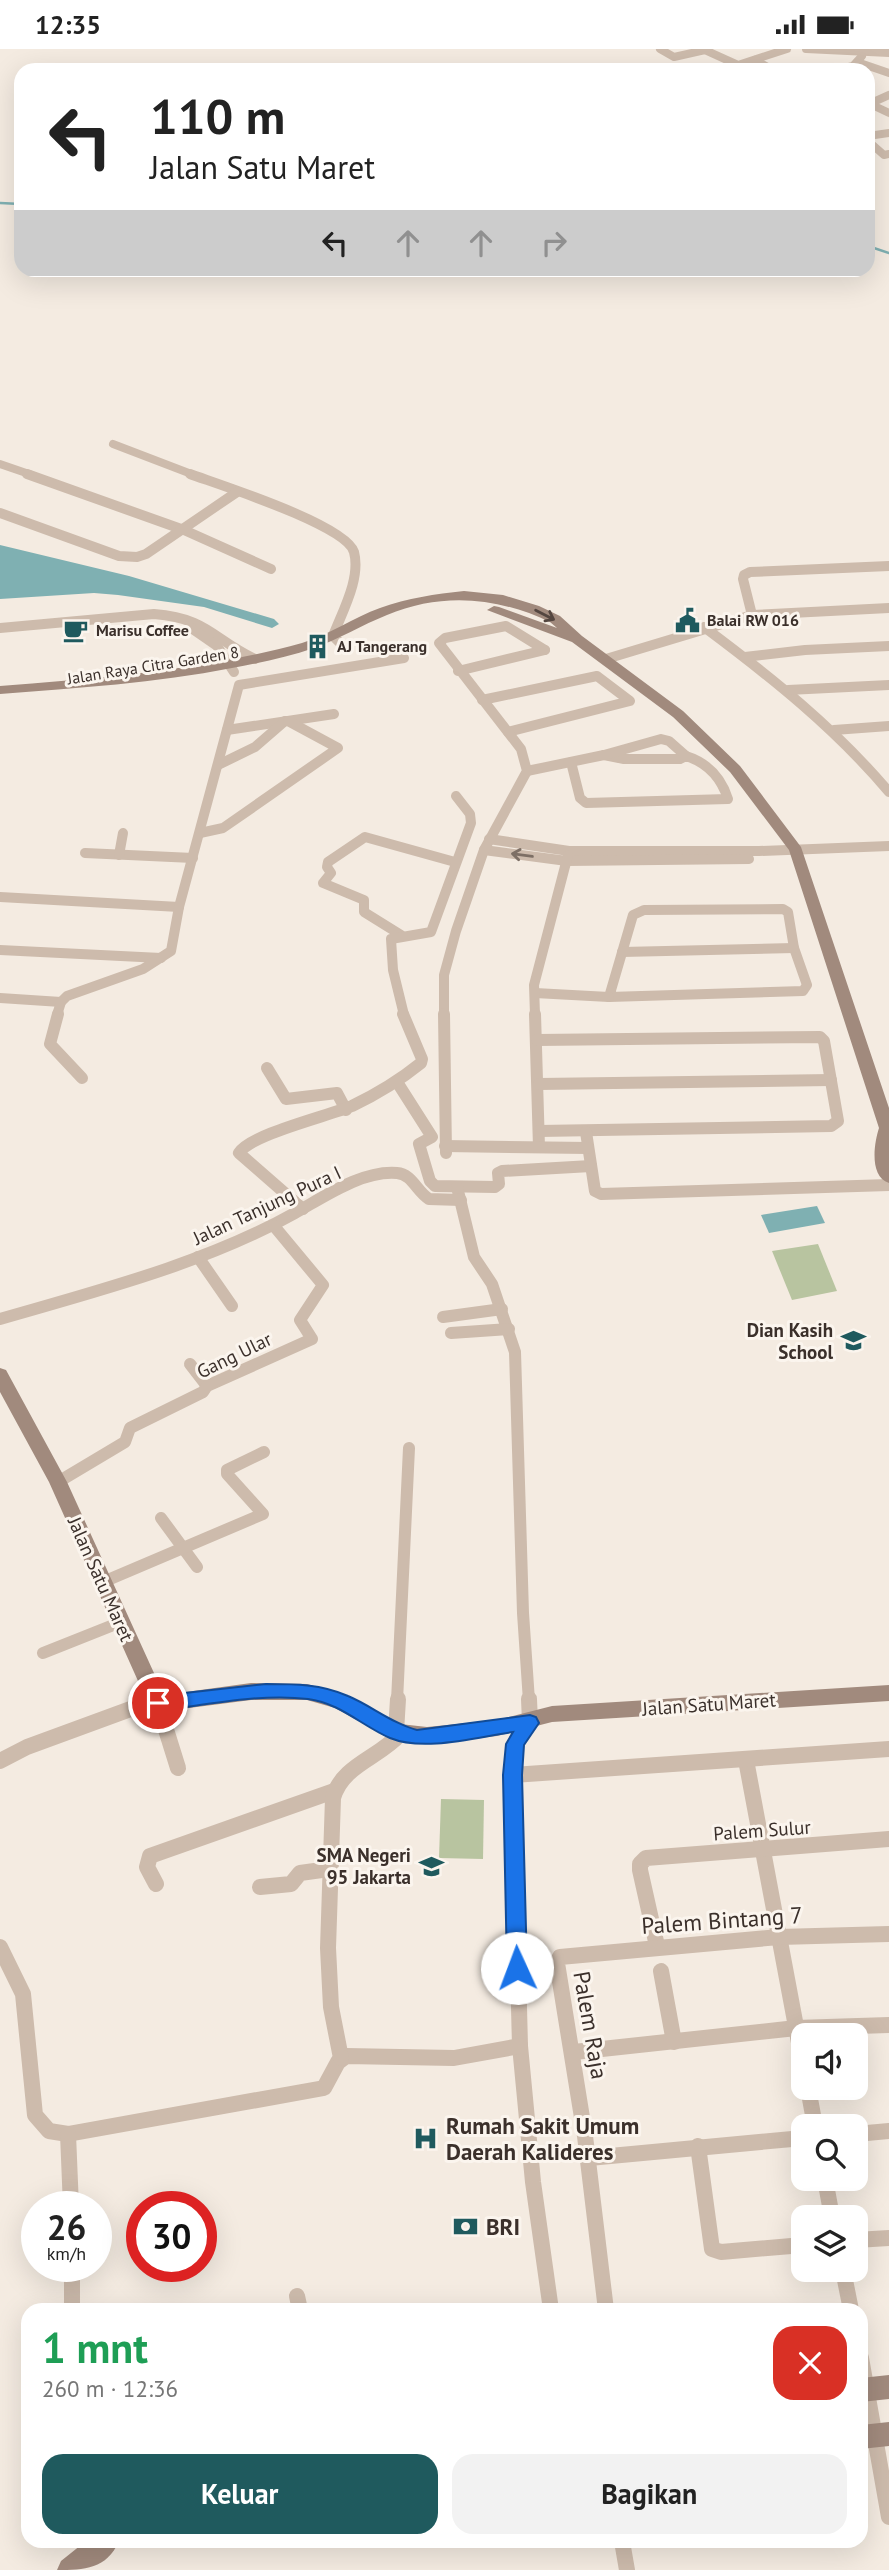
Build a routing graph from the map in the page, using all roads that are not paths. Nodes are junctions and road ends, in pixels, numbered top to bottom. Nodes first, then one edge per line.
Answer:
1 (660, 49) edge
2 (806, 49) edge
3 (786, 50) edge
4 (889, 53) edge
5 (861, 57) junction
6 (755, 60) junction
7 (734, 63) edge
8 (745, 63) edge
9 (760, 63) edge
10 (850, 63) edge
11 (872, 63) edge
12 (875, 132) edge
13 (889, 133) edge
14 (879, 134) junction
15 (875, 136) edge
16 (875, 146) edge
17 (889, 154) edge
18 (113, 445) dead end
19 (0, 464) edge
20 (237, 492) junction
21 (0, 513) edge
22 (184, 530) junction
23 (889, 566) edge
24 (271, 569) dead end
25 (889, 608) edge
26 (752, 615) junction
27 (136, 616) junction
28 (704, 627) junction
29 (0, 628) edge
30 (336, 639) junction
31 (889, 646) edge
32 (745, 657) junction
33 (404, 658) dead end
34 (255, 659) junction
35 (606, 659) junction
36 (232, 668) junction
37 (458, 671) junction
38 (889, 685) edge
39 (0, 690) edge
40 (788, 690) junction
41 (482, 700) junction
42 (0, 701) edge
43 (334, 714) dead end
44 (287, 721) junction
45 (889, 726) edge
46 (227, 730) junction
47 (834, 730) junction
48 (509, 732) junction
49 (604, 755) junction
50 (686, 756) junction
51 (571, 762) junction
52 (218, 765) junction
53 (527, 771) junction
54 (889, 792) edge
55 (456, 796) dead end
56 (123, 833) dead end
57 (200, 833) junction
58 (487, 845) junction
59 (889, 846) edge
60 (85, 853) dead end
61 (798, 853) junction
62 (119, 855) junction
63 (568, 856) junction
64 (193, 858) junction
65 (455, 862) junction
66 (0, 897) edge
67 (179, 907) junction
68 (401, 935) junction
69 (794, 948) junction
70 (0, 950) edge
71 (622, 952) junction
72 (161, 958) junction
73 (535, 993) junction
74 (610, 997) junction
75 (0, 998) edge
76 (61, 1002) junction
77 (537, 1040) junction
78 (267, 1068) dead end
79 (82, 1078) dead end
80 (831, 1080) junction
81 (397, 1082) junction
82 (539, 1084) junction
83 (346, 1111) junction
84 (539, 1131) junction
85 (586, 1132) junction
86 (888, 1132) edge
87 (539, 1147) junction
88 (588, 1147) junction
89 (445, 1149) joint
90 (591, 1166) junction
91 (889, 1177) edge
92 (889, 1185) edge
93 (459, 1194) junction
94 (303, 1209) junction
95 (274, 1226) junction
96 (198, 1257) junction
97 (232, 1305) dead end
98 (502, 1309) junction
99 (443, 1317) dead end
100 (0, 1319) edge
101 (509, 1329) junction
102 (451, 1333) dead end
103 (190, 1364) dead end
104 (0, 1375) edge
105 (207, 1386) junction
106 (409, 1448) dead end
107 (264, 1451) dead end
108 (58, 1482) junction
109 (161, 1518) dead end
110 (184, 1548) junction
111 (197, 1567) dead end
112 (103, 1582) junction
113 (121, 1622) junction
114 (43, 1653) dead end
115 (889, 1693) edge
116 (156, 1702) junction
117 (530, 1723) junction
118 (398, 1733) junction
119 (889, 1749) edge
120 (746, 1760) junction
121 (0, 1761) edge
122 (178, 1768) dead end
123 (513, 1775) junction
124 (334, 1791) junction
125 (889, 1839) edge
126 (763, 1850) junction
127 (329, 1869) junction
128 (156, 1884) dead end
129 (260, 1887) dead end
130 (889, 1934) edge
131 (779, 1937) junction
132 (657, 1947) junction
133 (1, 1951) edge
134 (560, 1957) joint
135 (661, 1971) dead end
136 (795, 2023) edge
137 (889, 2025) edge
138 (868, 2026) edge
139 (791, 2029) edge
140 (674, 2042) junction
141 (520, 2046) junction
142 (574, 2052) junction
143 (341, 2058) junction
144 (889, 2131) edge
145 (868, 2133) edge
146 (68, 2134) junction
147 (791, 2139) edge
148 (698, 2146) junction
149 (589, 2158) junction
150 (70, 2191) edge
151 (889, 2238) edge
152 (868, 2240) edge
153 (791, 2246) edge
154 (72, 2282) edge
155 (845, 2282) edge
156 (72, 2303) edge
157 (550, 2303) edge
158 (605, 2303) edge
159 (850, 2303) edge
160 (873, 2389) edge
161 (875, 2436) edge
162 (889, 2517) edge
163 (97, 2548) edge
164 (623, 2548) edge
165 (70, 2570) edge
166 (627, 2570) edge

1 - 7 street
2 - 5 street
3 - 6 street
4 - 5 street
5 - 10 street
5 - 11 street
6 - 8 street
6 - 9 street
12 - 14 street
13 - 14 street
14 - 15 street
16 - 17 street
18 - 20 street
19 - 22 street
20 - 22 street
20 - 30 street
21 - 22 street
22 - 24 street
23 - 26 street
25 - 26 street
26 - 28 street
27 - 29 street
27 - 34 street
27 - 36 street
28 - 32 street
28 - 35 street
30 - 34 street, Jalan Raya Citra Garden 8
30 - 35 street, Jalan Raya Citra Garden 8
30 - 36 street, Jalan Raya Citra Garden 8
31 - 32 street
32 - 40 street
33 - 46 street
34 - 36 street, Jalan Raya Citra Garden 8
35 - 61 street, Jalan Raya Citra Garden 8
36 - 39 street, Jalan Raya Citra Garden 8
36 - 42 street, Jalan Raya Citra Garden 8
37 - 37 street
37 - 41 street
38 - 40 street
40 - 47 street
41 - 48 street
41 - 48 street
43 - 44 street
44 - 46 street
44 - 52 street
44 - 57 street
45 - 47 street
46 - 52 street
47 - 54 street
48 - 53 street
49 - 50 street
49 - 50 street
49 - 51 street
50 - 51 street
51 - 53 street
52 - 57 street
53 - 58 street
55 - 65 street
56 - 62 street
57 - 64 street
58 - 63 street
58 - 89 street
59 - 61 street
60 - 62 street
61 - 63 street
61 - 86 street, Jalan Raya Citra Garden 8
62 - 64 street
63 - 73 street
64 - 67 street
65 - 68 street
65 - 68 street
66 - 67 street
67 - 72 street
68 - 81 street
69 - 71 street
69 - 71 street
69 - 74 street
70 - 72 street
71 - 74 street
72 - 76 street
73 - 74 street
73 - 77 street
75 - 76 street
76 - 79 street
77 - 80 street
77 - 82 street
78 - 83 street
80 - 82 street
80 - 85 street
81 - 83 street
81 - 93 street
82 - 84 street
83 - 94 street
84 - 85 street
84 - 87 street
85 - 88 street
86 - 91 street
87 - 88 street
87 - 89 street
88 - 90 street
90 - 92 street
90 - 93 street, Jalan Tanjung Pura I
93 - 94 street, Jalan Tanjung Pura I
93 - 98 street
94 - 95 street, Jalan Tanjung Pura I
95 - 96 street, Jalan Tanjung Pura I
95 - 105 street, Gang Ular
96 - 97 street
96 - 100 street, Jalan Tanjung Pura I
98 - 99 street
98 - 101 street
101 - 102 street
101 - 117 street
103 - 105 street
104 - 108 street, Jalan Satu Maret
105 - 108 street, Gang Ular
106 - 118 street
107 - 110 street
108 - 112 street, Jalan Satu Maret
109 - 110 street
110 - 111 street
110 - 112 street
112 - 113 street, Jalan Satu Maret
113 - 114 street
113 - 116 street, Jalan Satu Maret
115 - 117 street, Jalan Satu Maret
116 - 118 street, Jalan Satu Maret
116 - 121 street
116 - 122 street
117 - 118 street, Jalan Satu Maret
117 - 123 street
118 - 124 street
119 - 120 street
120 - 123 street
120 - 126 street
123 - 141 street
124 - 127 street
124 - 128 street
125 - 126 street, Palem Sulur
126 - 131 street
126 - 132 street, Palem Sulur
127 - 129 street
127 - 143 street
130 - 131 street, Palem Bintang 7
131 - 132 street, Palem Bintang 7
131 - 136 street
132 - 134 street, Palem Bintang 7
133 - 146 street
134 - 142 street, Palem Raja
135 - 140 street
137 - 138 street
139 - 140 street
140 - 142 street
141 - 143 street
141 - 157 street
142 - 149 street, Palem Raja
143 - 146 street
144 - 145 street
146 - 150 street
147 - 148 street
148 - 149 street
148 - 153 street
149 - 158 street, Palem Raja
151 - 152 street
154 - 156 street
155 - 159 street
160 - 161 street
161 - 162 street
163 - 165 street
164 - 166 street

